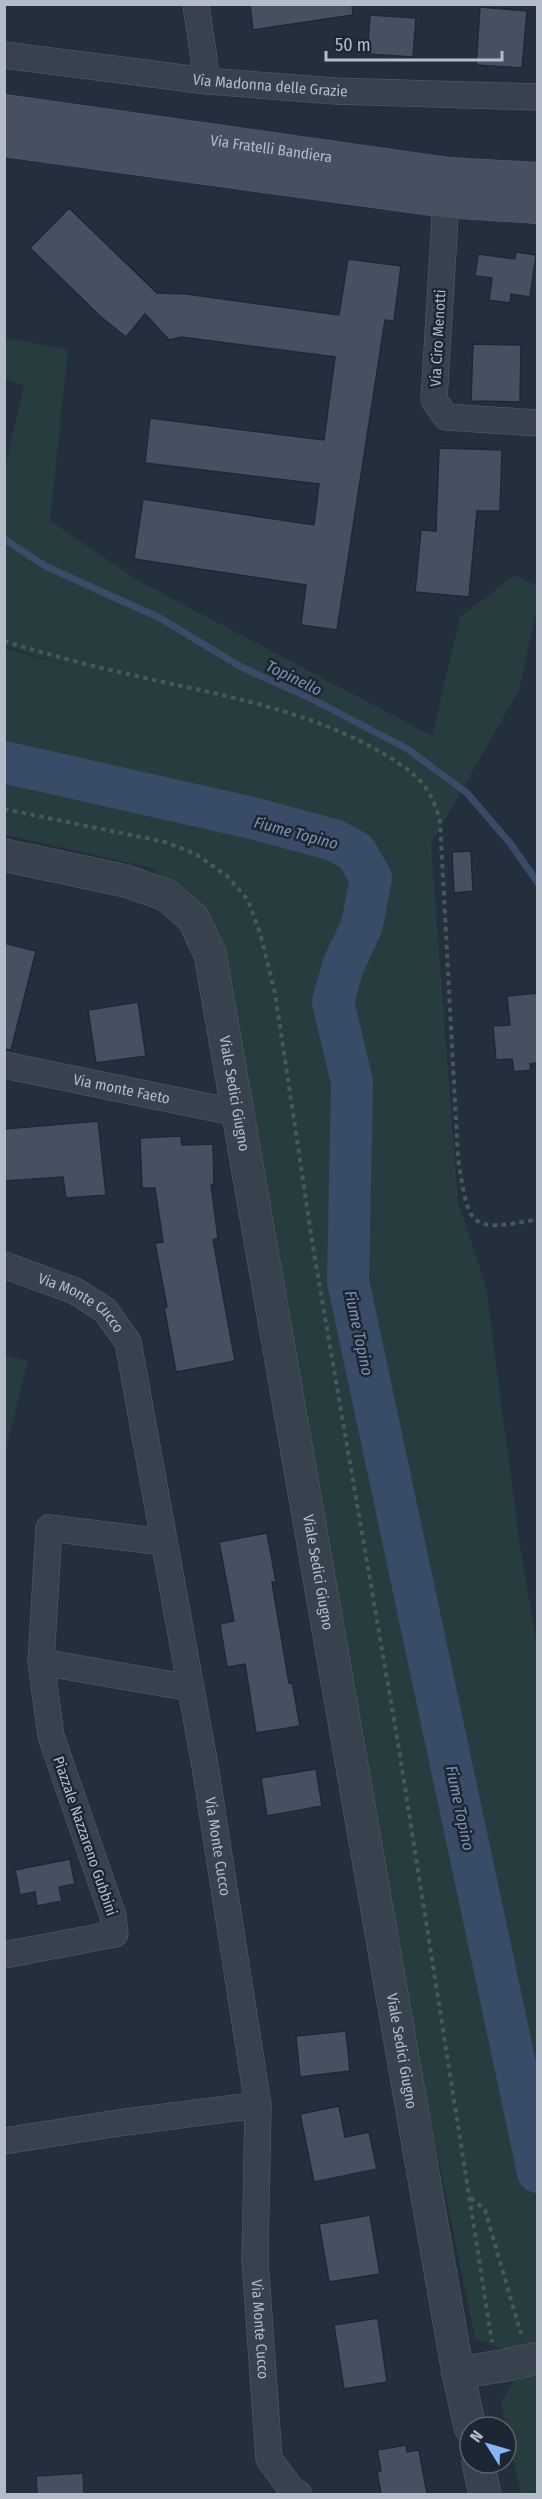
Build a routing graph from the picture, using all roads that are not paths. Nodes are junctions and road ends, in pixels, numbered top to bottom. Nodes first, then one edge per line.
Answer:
1 (196, 4) edge
2 (4, 55) edge
3 (207, 81) junction
4 (537, 97) edge
5 (4, 111) edge
6 (4, 140) edge
7 (537, 179) edge
8 (446, 201) junction
9 (537, 207) edge
10 (537, 423) edge
11 (4, 855) edge
12 (4, 1065) edge
13 (238, 1113) junction
14 (4, 1265) edge
15 (164, 1542) junction
16 (41, 1662) junction
17 (191, 1688) junction
18 (4, 1955) edge
19 (258, 2105) junction
20 (4, 2141) edge
21 (530, 2347) edge
22 (482, 2369) junction
23 (472, 2415) edge
24 (481, 2475) edge
25 (299, 2494) edge
26 (485, 2494) edge

1 - 3 street
2 - 3 street, Via Madonna delle Grazie
3 - 4 street, Via Madonna delle Grazie
5 - 7 main road, Via Fratelli Bandiera
6 - 8 main road, Via Fratelli Bandiera
8 - 9 main road, Via Fratelli Bandiera
8 - 10 street, Via Ciro Menotti
11 - 13 street, Viale Sedici Giugno
12 - 13 street, Via monte Faeto
13 - 22 street, Viale Sedici Giugno
14 - 15 street, Via Monte Cucco
15 - 16 street, Piazzale Nazzareno Gubbini
15 - 17 street, Via Monte Cucco
16 - 17 street
16 - 18 street, Piazzale Nazzareno Gubbini
17 - 19 street, Via Monte Cucco
19 - 20 street
19 - 25 street, Via Monte Cucco
21 - 22 street, bridge
22 - 23 street, Viale Sedici Giugno
24 - 26 street

